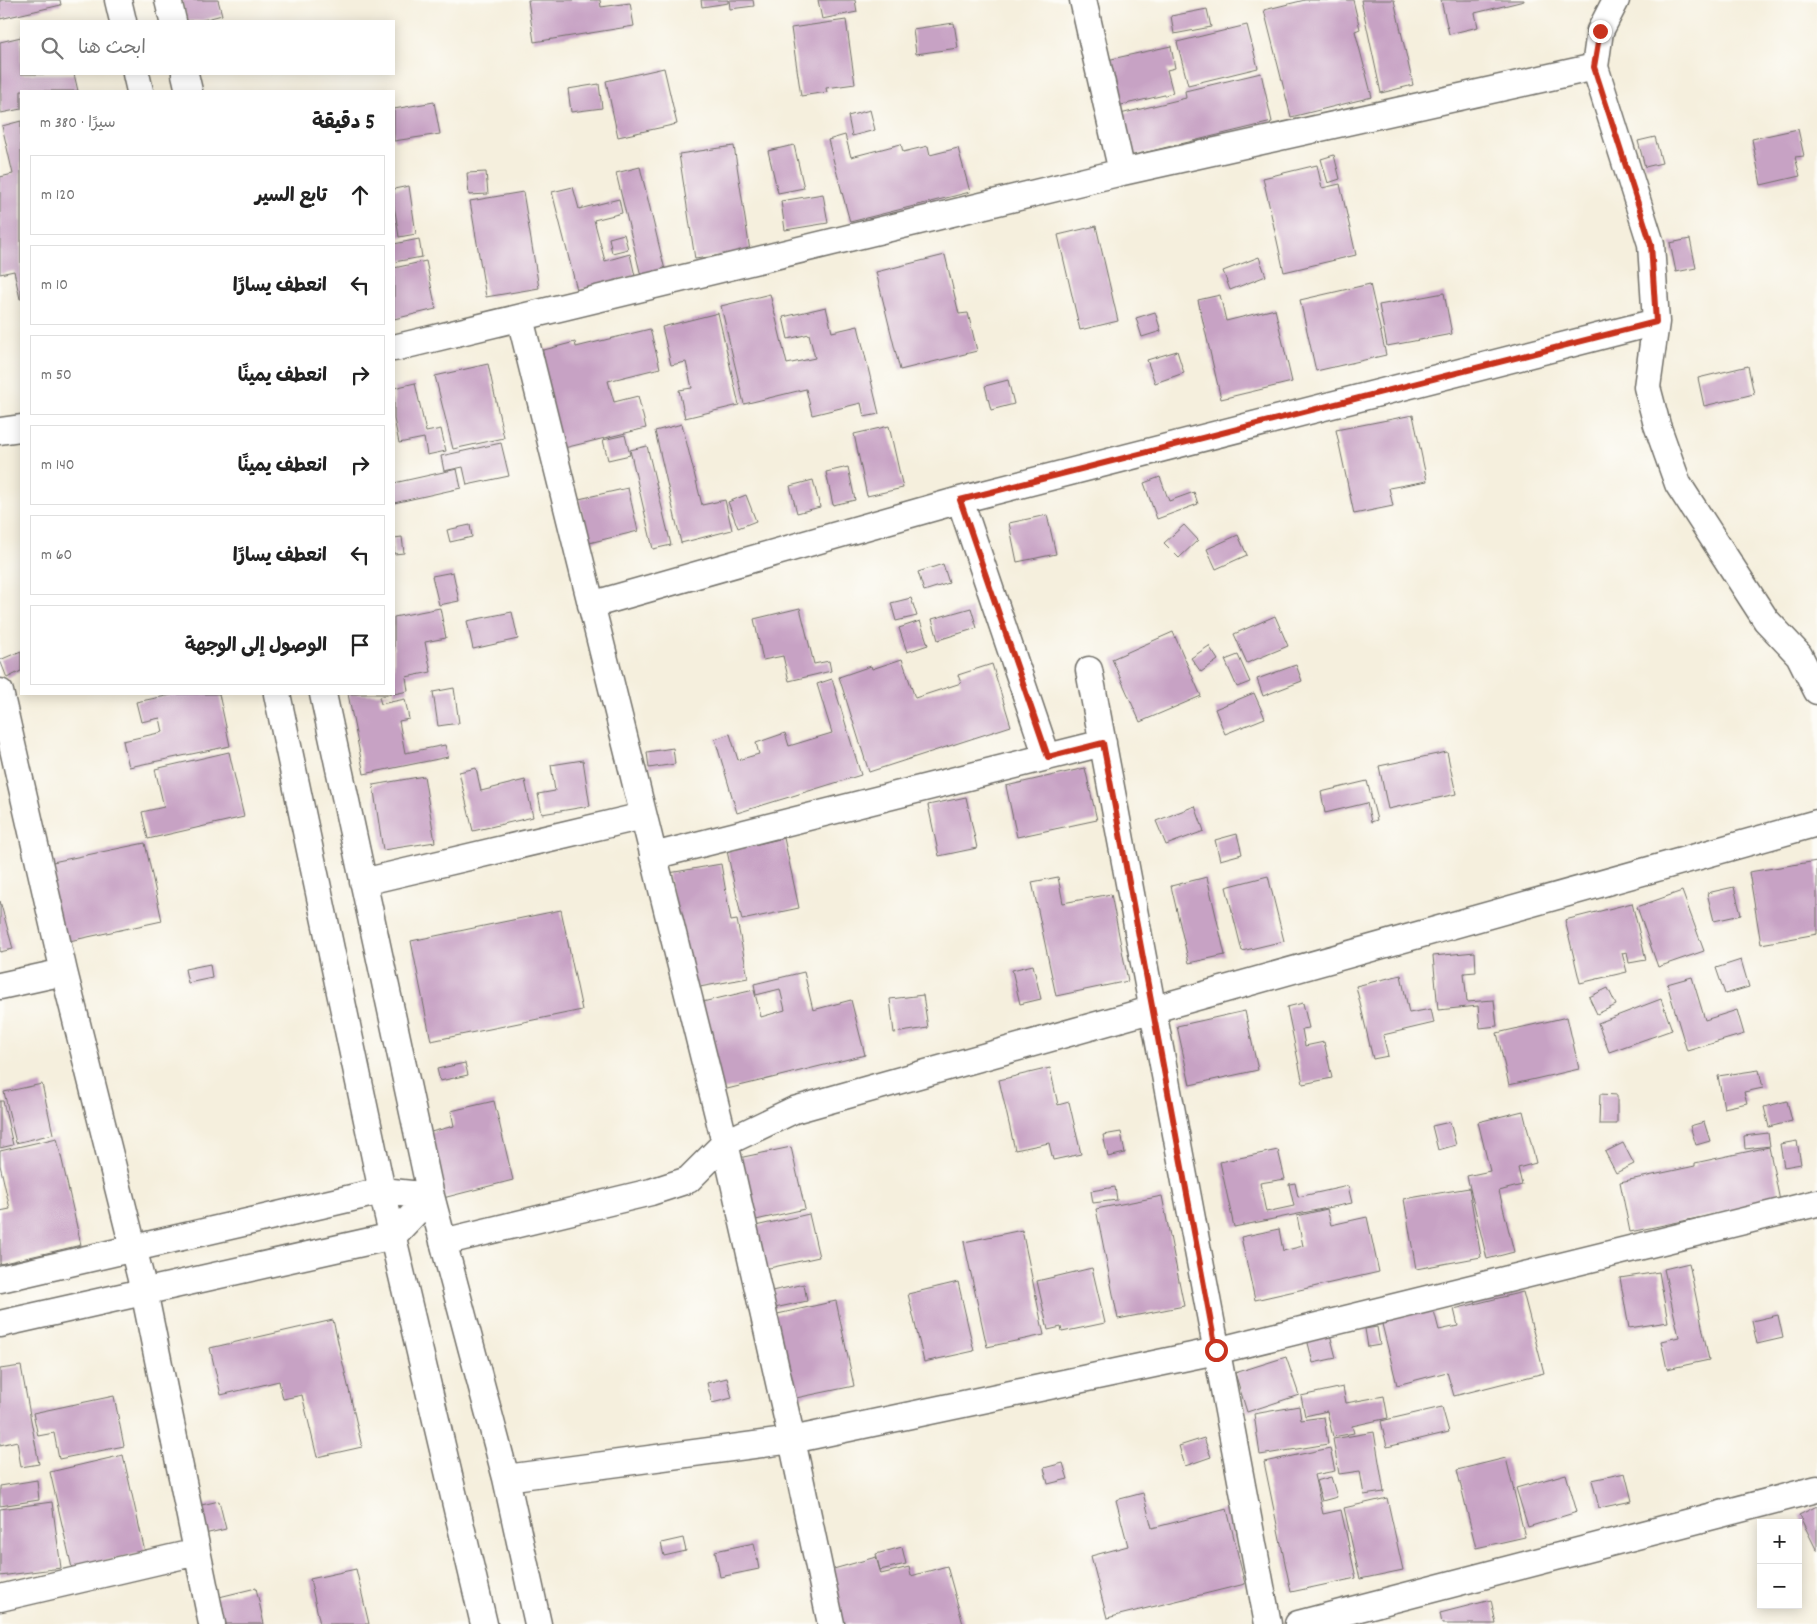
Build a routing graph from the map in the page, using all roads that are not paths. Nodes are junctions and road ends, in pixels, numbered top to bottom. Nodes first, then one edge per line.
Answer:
1 (118, 0) edge
2 (168, 0) edge
3 (1083, 0) edge
4 (1616, 0) edge
5 (123, 20) edge
6 (173, 20) edge
7 (1594, 67) junction
8 (136, 75) edge
9 (185, 75) edge
10 (140, 90) edge
11 (189, 90) edge
12 (1122, 172) junction
13 (520, 318) junction
14 (1656, 322) junction
15 (395, 348) edge
16 (20, 428) edge
17 (0, 431) edge
18 (960, 500) junction
19 (590, 605) junction
20 (1089, 670) dead end
21 (1817, 690) edge
22 (277, 695) edge
23 (323, 695) edge
24 (1, 702) edge
25 (1103, 743) junction
26 (1048, 757) junction
27 (643, 816) junction
28 (1817, 823) edge
29 (653, 856) junction
30 (363, 882) junction
31 (64, 972) junction
32 (0, 986) edge
33 (1153, 1011) junction
34 (724, 1143) junction
35 (382, 1191) junction
36 (431, 1196) junction
37 (1817, 1203) edge
38 (393, 1236) junction
39 (443, 1242) junction
40 (134, 1247) junction
41 (0, 1279) edge
42 (144, 1291) junction
43 (0, 1324) edge
44 (1216, 1350) junction
45 (792, 1440) junction
46 (506, 1478) junction
47 (1817, 1489) edge
48 (197, 1552) junction
49 (0, 1598) edge
50 (212, 1624) edge
51 (484, 1624) edge
52 (538, 1624) edge
53 (831, 1624) edge
54 (1268, 1624) edge
55 (1298, 1624) edge

1 - 5 street
2 - 6 street
3 - 12 street
4 - 7 street
7 - 12 street
7 - 14 street
8 - 10 street
9 - 11 street
12 - 13 street
13 - 15 street
13 - 19 street
14 - 18 street
14 - 21 street
16 - 17 street
18 - 19 street
18 - 26 street
19 - 27 street
20 - 25 street
22 - 35 street
23 - 30 street
24 - 31 street
25 - 26 street
25 - 33 street
26 - 29 street
27 - 29 street
27 - 30 street
28 - 33 street
29 - 34 street
30 - 36 street
31 - 32 street
31 - 40 street
33 - 34 street
33 - 44 street
34 - 39 street
34 - 45 street
35 - 36 street
35 - 38 street
35 - 40 street
36 - 38 street
36 - 39 street
37 - 44 street
38 - 42 street
38 - 51 street
39 - 46 street
40 - 41 street
40 - 42 street
42 - 43 street
42 - 48 street
44 - 45 street
44 - 54 street
45 - 46 street
45 - 53 street
46 - 52 street
47 - 55 street
48 - 49 street
48 - 50 street

